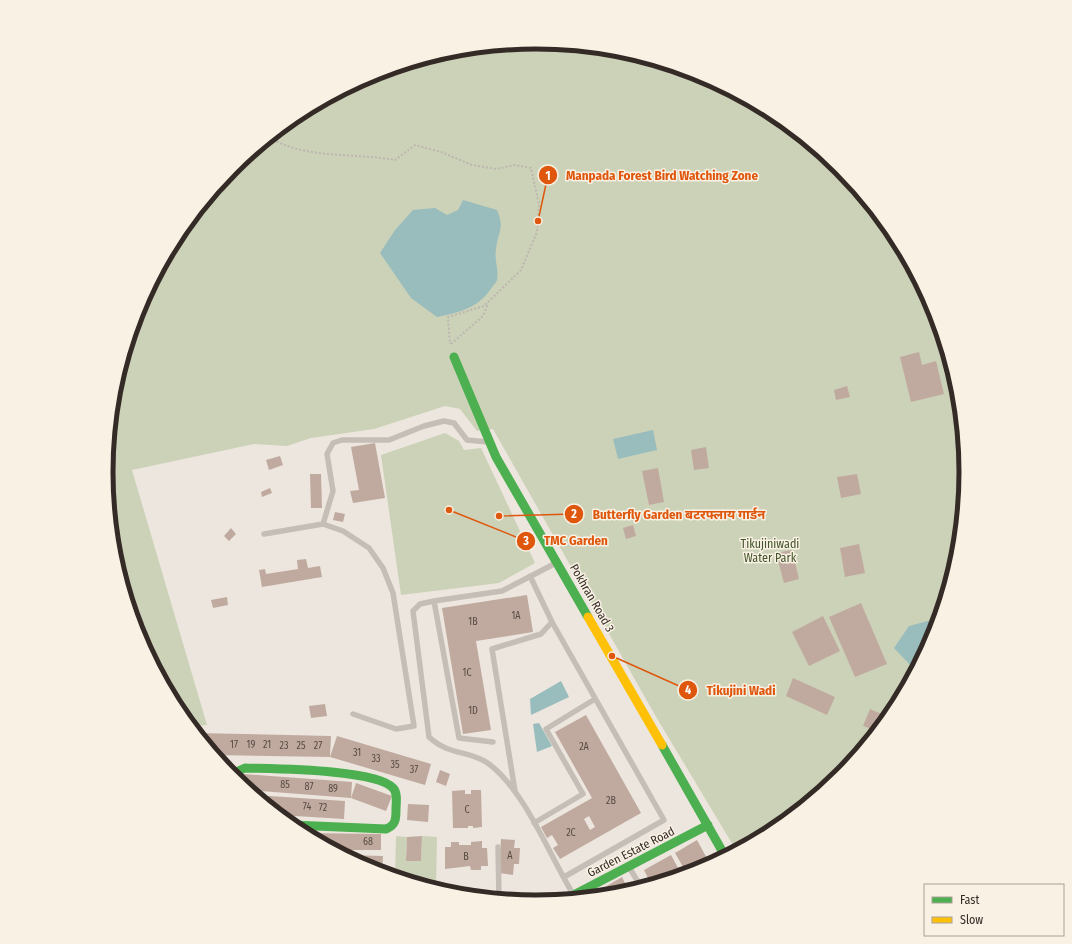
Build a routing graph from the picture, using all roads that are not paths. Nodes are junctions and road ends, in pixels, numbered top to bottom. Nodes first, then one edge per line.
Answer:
1 (454, 357) road end
2 (490, 442) junction
3 (323, 524) junction
4 (264, 534) dead end
5 (558, 562) junction
6 (530, 576) junction
7 (434, 601) junction
8 (552, 622) junction
9 (595, 699) junction
10 (353, 714) dead end
11 (493, 742) dead end
12 (237, 771) edge
13 (515, 793) junction
14 (534, 823) junction
15 (303, 825) edge
16 (708, 825) junction
17 (498, 847) dead end
18 (722, 851) edge
19 (629, 866) junction
20 (564, 876) junction
21 (638, 883) edge
22 (579, 892) edge
23 (499, 893) edge
24 (569, 893) edge

1 - 2 street, Pokhran Road 3
2 - 3 lane
2 - 5 street, Pokhran Road 3
3 - 4 lane
3 - 10 lane
5 - 6 lane
5 - 16 street, Pokhran Road 3
6 - 7 lane
6 - 8 lane
7 - 11 lane
7 - 13 lane
8 - 9 lane
8 - 13 lane
9 - 14 lane
9 - 20 lane
12 - 15 street
13 - 14 lane
14 - 20 lane
16 - 18 street, Pokhran Road 3
16 - 19 street, Garden Estate Road
17 - 23 lane
19 - 21 lane
19 - 22 street, Garden Estate Road
20 - 24 lane

